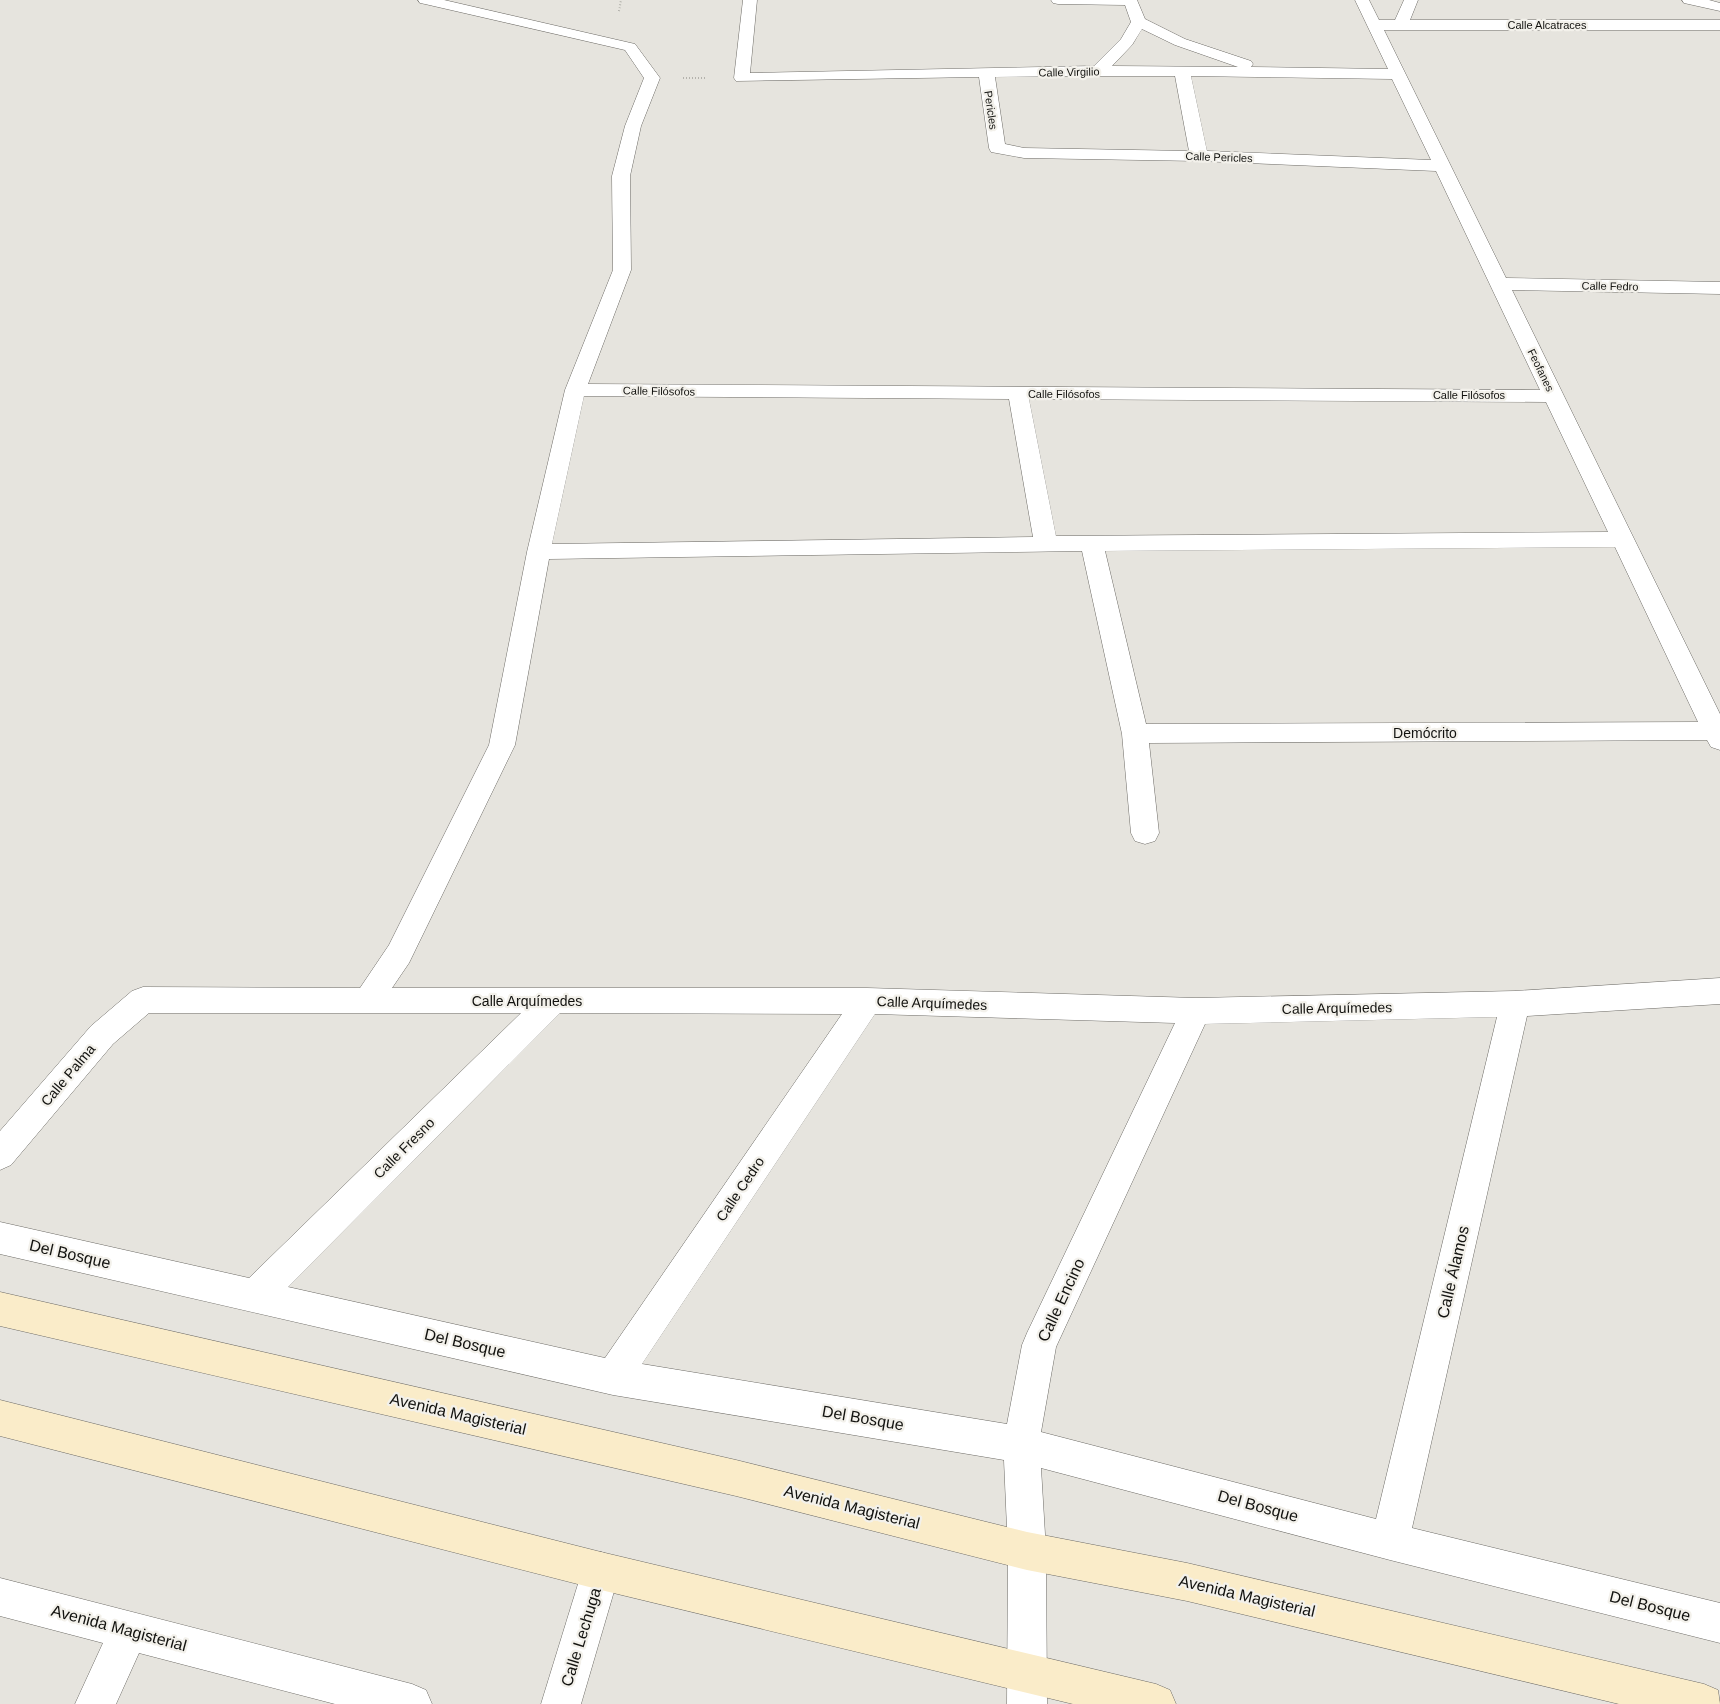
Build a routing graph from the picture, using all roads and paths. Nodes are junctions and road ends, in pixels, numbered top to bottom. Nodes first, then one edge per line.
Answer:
1 (425, 0) edge
2 (750, 0) edge
3 (1058, 0) edge
4 (1130, 0) edge
5 (1362, 0) edge
6 (1411, 0) edge
7 (1689, 0) edge
8 (1720, 7) edge
9 (1139, 22) junction
10 (1374, 25) junction
11 (1401, 25) junction
12 (1720, 25) edge
13 (1098, 71) junction
14 (1182, 71) junction
15 (986, 73) junction
16 (1306, 74) junction
17 (1396, 74) junction
18 (652, 78) junction
19 (742, 78) junction
20 (997, 148) joint
21 (1198, 156) junction
22 (1442, 166) junction
23 (1499, 284) junction
24 (1720, 288) edge
25 (575, 390) junction
26 (1018, 394) junction
27 (1553, 396) junction
28 (1623, 539) junction
29 (1046, 544) junction
30 (1092, 544) junction
31 (539, 552) junction
32 (1135, 734) junction
33 (1718, 735) edge
34 (1145, 833) dead end
35 (1720, 991) edge
36 (143, 1000) joint
37 (367, 1001) junction
38 (553, 1001) junction
39 (867, 1001) junction
40 (1515, 1004) junction
41 (1196, 1011) junction
42 (0, 1155) edge
43 (0, 1238) edge
44 (256, 1295) junction
45 (0, 1308) edge
46 (613, 1377) junction
47 (0, 1418) edge
48 (1021, 1445) junction
49 (1390, 1541) junction
50 (1027, 1551) junction
51 (601, 1570) junction
52 (0, 1596) edge
53 (1720, 1623) edge
54 (130, 1630) junction
55 (1026, 1689) edge
56 (95, 1704) edge
57 (412, 1704) edge
58 (561, 1704) edge
59 (1156, 1704) edge
60 (1704, 1704) edge

1 - 18 street
2 - 19 street
3 - 4 street
4 - 9 street
5 - 10 street, Feofanes
6 - 11 street
7 - 8 street
9 - 13 street
9 - 16 street
10 - 11 street, Calle Alcatraces
10 - 17 street, Feofanes
11 - 12 street, Calle Alcatraces
13 - 14 street, Calle Virgilio
13 - 15 street, Calle Virgilio
14 - 16 street, Calle Virgilio
14 - 21 street
15 - 19 street, Calle Virgilio
15 - 20 street, Pericles
16 - 17 street, Calle Virgilio
17 - 22 street, Feofanes
18 - 19 path
18 - 25 street
20 - 21 street, Calle Pericles
21 - 22 street, Calle Pericles
22 - 23 street, Feofanes
23 - 24 street, Calle Fedro
23 - 27 street, Feofanes
25 - 26 street, Calle Filósofos
25 - 31 street
26 - 27 street, Calle Filósofos
26 - 29 street
27 - 28 street, Feofanes
28 - 30 street
28 - 33 street, Feofanes
29 - 30 street
29 - 31 street
30 - 32 street
31 - 37 street
32 - 33 street, Demócrito
32 - 34 street
35 - 40 street, Calle Arquímedes
36 - 37 street, Calle Arquímedes
36 - 42 street, Calle Palma
37 - 38 street, Calle Arquímedes
38 - 39 street, Calle Arquímedes
38 - 44 street, Calle Fresno
39 - 41 street, Calle Arquímedes
39 - 46 street, Calle Cedro
40 - 41 street, Calle Arquímedes
40 - 49 street, Calle Álamos
41 - 48 street, Calle Encino
43 - 44 street, Del Bosque
44 - 46 street, Del Bosque
45 - 50 main road, Avenida Magisterial
46 - 48 street, Del Bosque
47 - 51 main road
48 - 49 street, Del Bosque
48 - 50 street, Calle Encino
49 - 53 street, Del Bosque
50 - 55 street, Calle Encino
50 - 60 main road, Avenida Magisterial
51 - 55 main road
51 - 58 street, Calle Lechuga
52 - 54 street, Avenida Magisterial
54 - 56 street
54 - 57 street, Avenida Magisterial
55 - 59 main road

